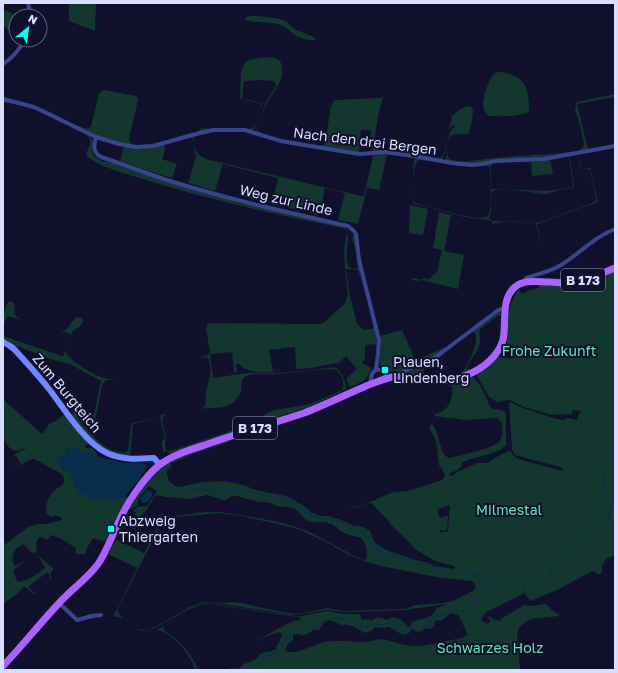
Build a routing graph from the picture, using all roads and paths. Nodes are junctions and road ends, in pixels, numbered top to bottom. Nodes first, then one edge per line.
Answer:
1 (20, 48) edge
2 (3, 64) edge
3 (3, 99) edge
4 (96, 137) junction
5 (615, 146) edge
6 (615, 229) edge
7 (615, 268) edge
8 (525, 282) junction
9 (506, 307) junction
10 (3, 342) edge
11 (376, 369) junction
12 (401, 376) junction
13 (388, 378) junction
14 (370, 384) junction
15 (160, 465) junction
16 (59, 603) junction
17 (101, 616) dead end
18 (3, 666) edge

1 - 2 street
3 - 4 street, Nach den drei Bergen
4 - 5 street, Nach den drei Bergen
4 - 11 street, Weg zur Linde
6 - 8 street
7 - 8 main road, B 173
8 - 9 main road, B 173
9 - 12 street
9 - 12 main road, B 173
10 - 15 street, Zum Burgteich
11 - 13 street
11 - 14 street, Weg zur Linde
12 - 13 main road, B 173
13 - 14 main road, B 173
14 - 15 main road, B 173
15 - 16 main road, B 173
16 - 17 street
16 - 18 main road, B 173

